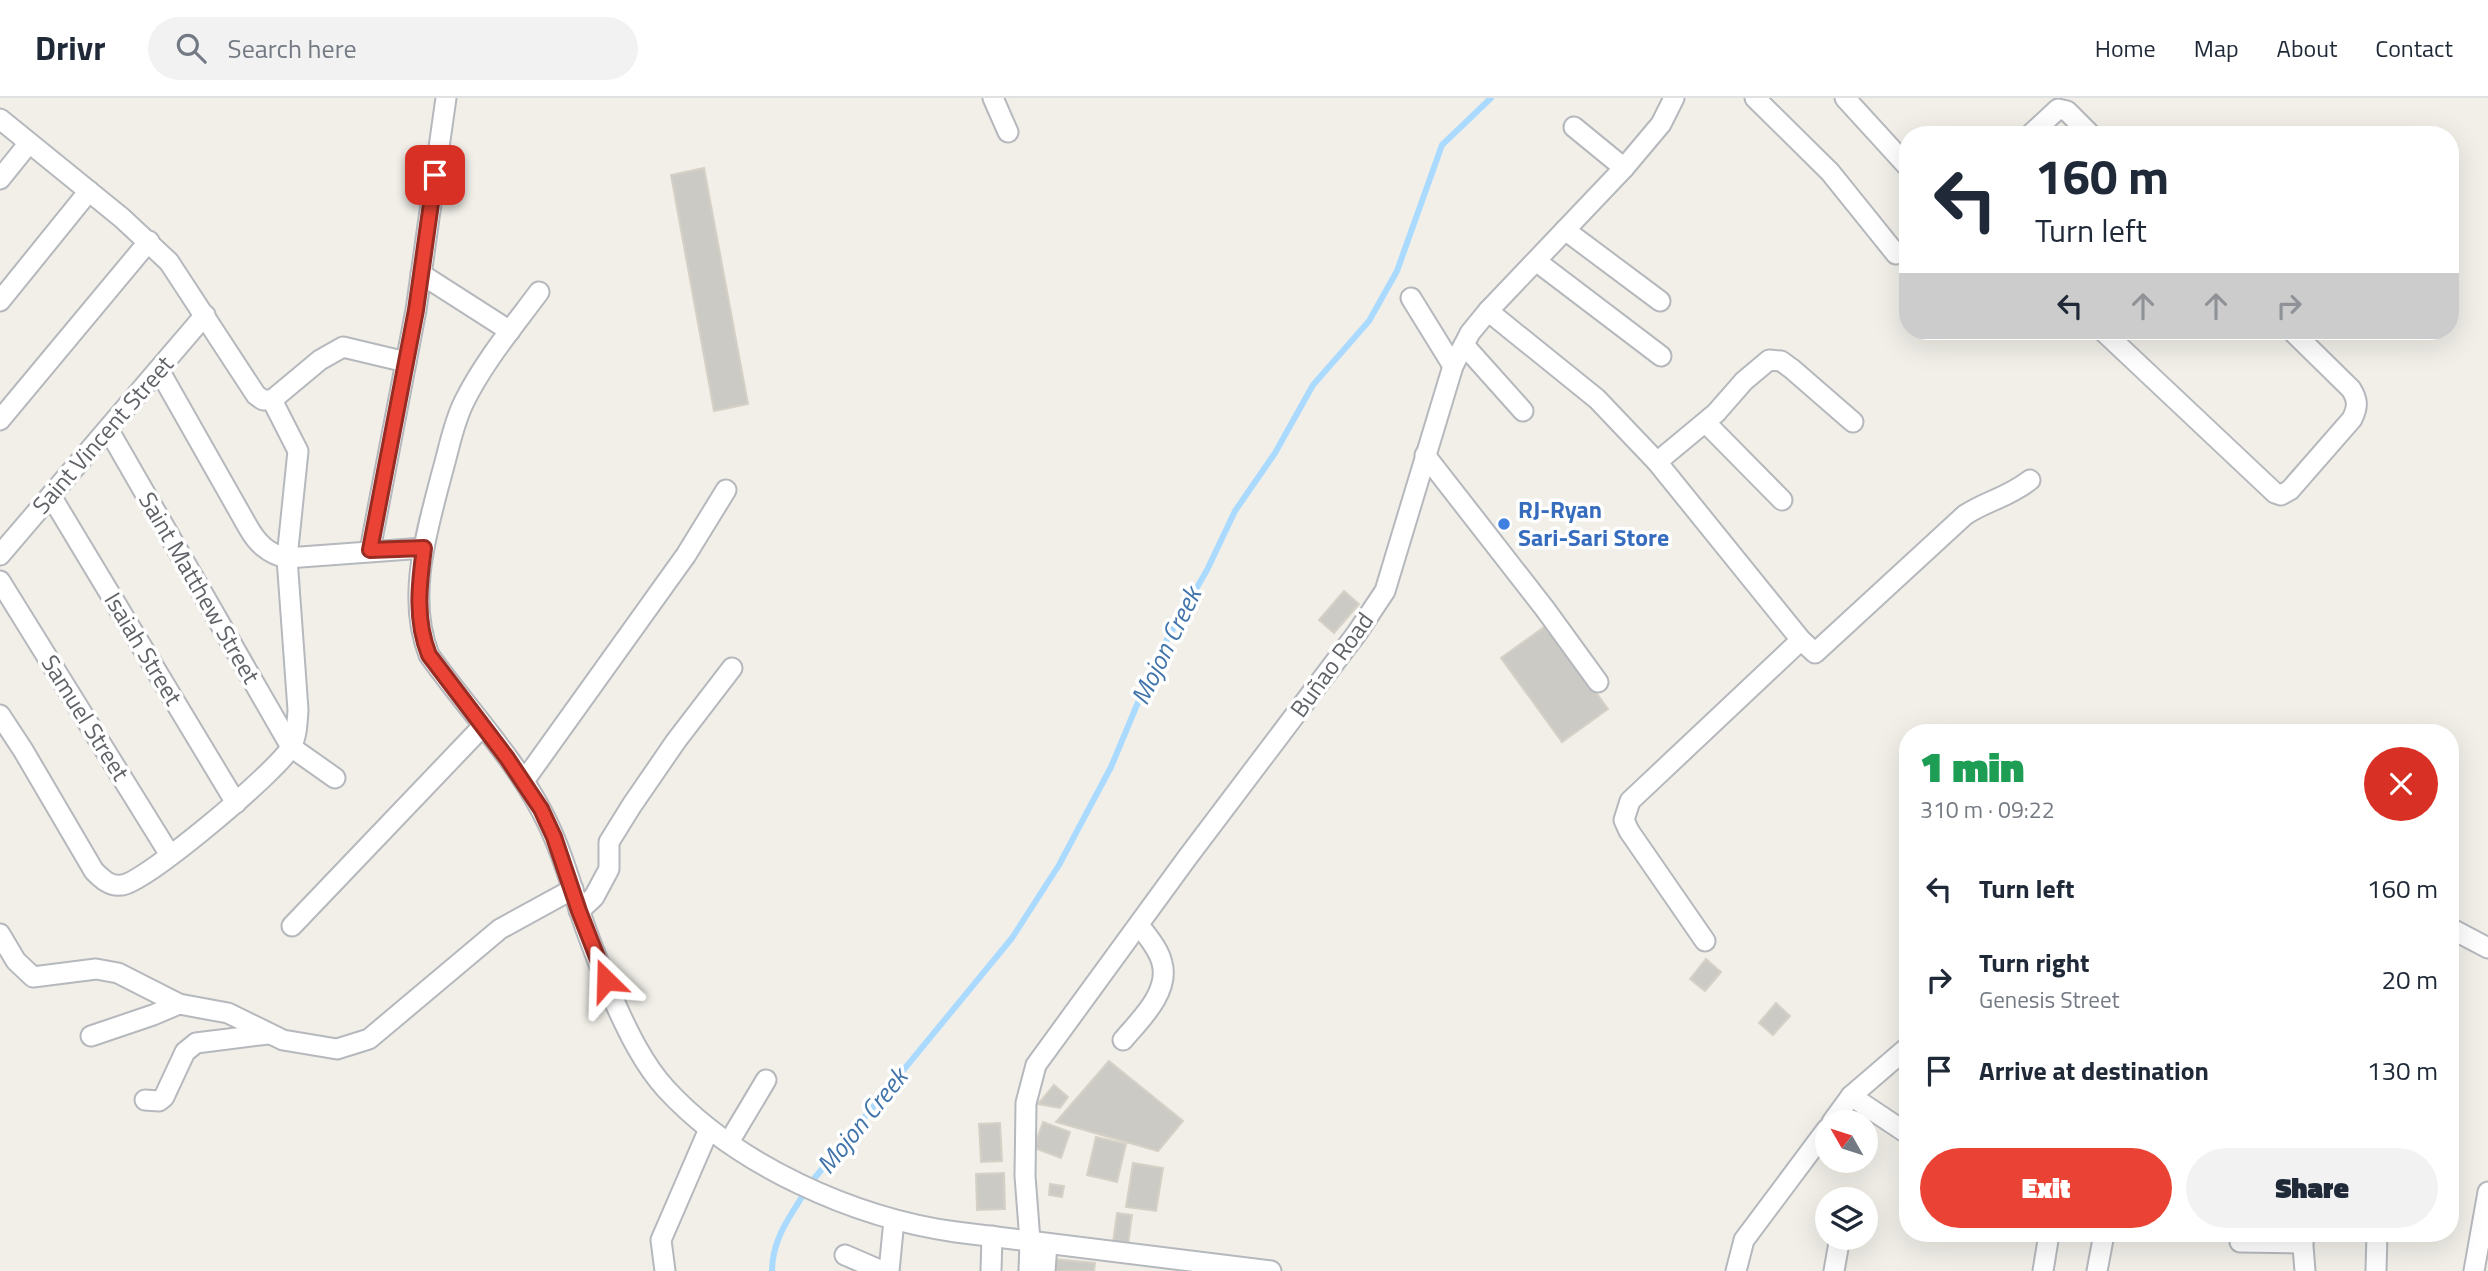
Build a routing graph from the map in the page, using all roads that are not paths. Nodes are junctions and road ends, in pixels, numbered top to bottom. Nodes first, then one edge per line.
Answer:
1 (446, 98) edge
2 (993, 98) edge
3 (1674, 98) edge
4 (1755, 98) edge
5 (1845, 98) edge
6 (0, 119) edge
7 (2040, 126) edge
8 (2082, 126) edge
9 (1574, 127) dead end
10 (1008, 132) dead end
11 (29, 143) junction
12 (1899, 157) edge
13 (1624, 168) junction
14 (0, 179) edge
15 (89, 191) junction
16 (1565, 230) junction
17 (149, 241) junction
18 (1896, 254) dead end
19 (1536, 261) junction
20 (421, 274) junction
21 (539, 292) dead end
22 (1411, 298) dead end
23 (0, 301) edge
24 (1660, 301) dead end
25 (1488, 311) junction
26 (205, 315) junction
27 (510, 331) junction
28 (2112, 340) edge
29 (2301, 340) edge
30 (1464, 345) junction
31 (1661, 356) dead end
32 (406, 362) junction
33 (1453, 366) junction
34 (159, 370) junction
35 (272, 400) junction
36 (1523, 411) dead end
37 (0, 421) edge
38 (1853, 422) dead end
39 (1706, 423) junction
40 (108, 429) junction
41 (1424, 455) junction
42 (1657, 462) junction
43 (2030, 480) dead end
44 (726, 490) dead end
45 (51, 496) junction
46 (1782, 500) dead end
47 (424, 548) junction
48 (370, 550) junction
49 (0, 555) edge
50 (287, 558) junction
51 (0, 581) edge
52 (1801, 640) junction
53 (732, 668) dead end
54 (1598, 682) dead end
55 (0, 715) edge
56 (483, 726) junction
57 (291, 747) junction
58 (335, 778) dead end
59 (524, 781) junction
60 (236, 803) junction
61 (170, 855) junction
62 (573, 890) junction
63 (579, 911) junction
64 (1139, 925) junction
65 (292, 926) dead end
66 (2459, 933) edge
67 (0, 934) edge
68 (1705, 941) dead end
69 (2488, 948) edge
70 (179, 1004) junction
71 (268, 1034) junction
72 (91, 1036) dead end
73 (1123, 1040) dead end
74 (1899, 1055) edge
75 (766, 1080) dead end
76 (1851, 1096) junction
77 (145, 1100) dead end
78 (1841, 1110) edge
79 (1899, 1128) edge
80 (709, 1129) junction
81 (729, 1142) junction
82 (1815, 1145) edge
83 (2488, 1192) edge
84 (894, 1220) junction
85 (992, 1236) junction
86 (1038, 1242) junction
87 (2048, 1242) edge
88 (2102, 1242) edge
89 (2303, 1242) edge
90 (2377, 1242) edge
91 (1838, 1250) edge
92 (845, 1255) dead end
93 (1112, 1262) edge
94 (665, 1271) edge
95 (881, 1271) edge
96 (889, 1271) edge
97 (990, 1271) edge
98 (1029, 1271) edge
99 (1045, 1271) edge
100 (1271, 1271) edge
101 (1736, 1271) edge
102 (1834, 1271) edge
103 (2043, 1271) edge
104 (2096, 1271) edge
105 (2305, 1271) edge
106 (2376, 1271) edge
107 (2474, 1271) edge

1 - 20 street
2 - 10 street
3 - 13 street, Buñao Road
4 - 18 street
5 - 12 street
6 - 11 street
7 - 8 street
9 - 13 street
11 - 14 street
11 - 15 street
13 - 16 street, Buñao Road
15 - 17 street
15 - 23 street
16 - 19 street, Buñao Road
16 - 24 street
17 - 26 street
17 - 37 street
19 - 25 street, Buñao Road
19 - 31 street
20 - 27 street
20 - 32 street
21 - 27 street
22 - 33 street
25 - 30 street, Buñao Road
25 - 42 street
26 - 34 street, Saint Vincent Street
26 - 35 street
27 - 47 street
28 - 29 street
30 - 33 street, Buñao Road
30 - 36 street
32 - 35 street
32 - 48 street
33 - 41 street, Buñao Road
34 - 40 street, Saint Vincent Street
34 - 50 street
35 - 50 street
38 - 39 street
39 - 42 street
39 - 46 street
40 - 45 street, Saint Vincent Street
40 - 57 street, Saint Matthew Street
41 - 54 street
41 - 64 street, Buñao Road
42 - 52 street
43 - 52 street
44 - 59 street
45 - 49 street, Saint Vincent Street
45 - 60 street, Isaiah Street
47 - 48 street
47 - 56 street
48 - 50 street
50 - 57 street
51 - 61 street, Samuel Street
52 - 68 street
53 - 63 street
55 - 61 street
56 - 59 street
56 - 65 street
57 - 58 street
57 - 60 street
59 - 62 street
60 - 61 street
62 - 63 street
62 - 71 street
63 - 80 street
64 - 73 street
64 - 86 street, Buñao Road
66 - 69 street
67 - 70 street
70 - 71 street
70 - 72 street
71 - 77 street
74 - 76 street
75 - 81 street
76 - 78 street
76 - 79 street
80 - 81 street
80 - 94 street
81 - 84 street
82 - 101 street
83 - 107 street
84 - 85 street
84 - 96 street
85 - 86 street
85 - 97 street
86 - 93 street
86 - 98 street
86 - 99 street
87 - 103 street
88 - 104 street
89 - 105 street
90 - 106 street
91 - 102 street
92 - 95 street
93 - 100 street

